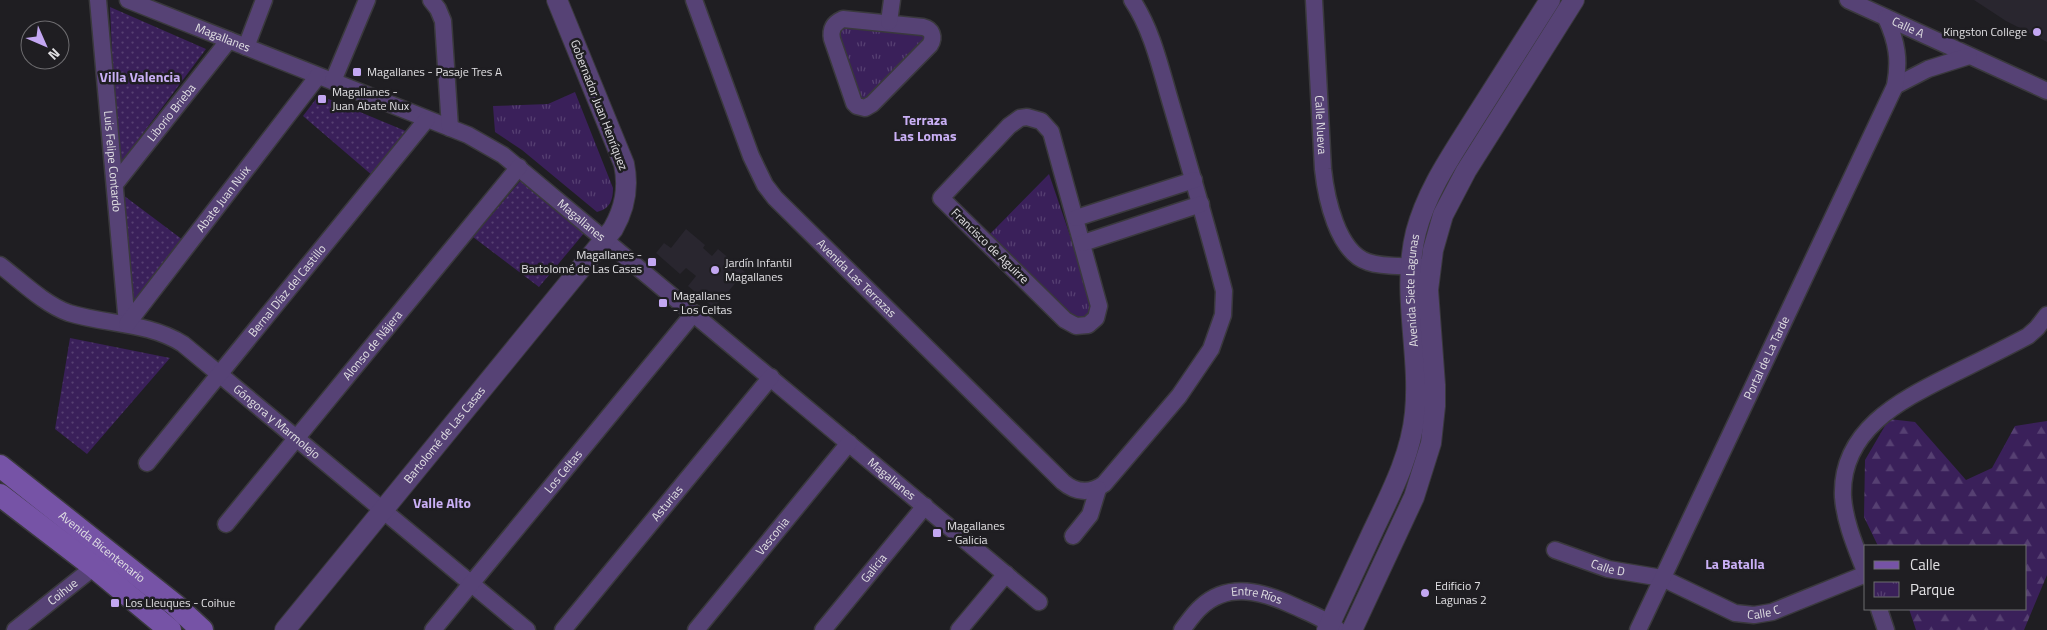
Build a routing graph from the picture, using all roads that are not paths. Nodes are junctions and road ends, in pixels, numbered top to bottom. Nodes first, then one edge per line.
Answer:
1 (98, 0) edge
2 (128, 0) edge
3 (264, 0) edge
4 (367, 0) edge
5 (431, 0) edge
6 (557, 0) edge
7 (694, 0) edge
8 (892, 0) edge
9 (1132, 0) edge
10 (1314, 0) edge
11 (1550, 0) edge
12 (1574, 0) edge
13 (1848, 0) edge
14 (154, 5) edge
15 (1886, 18) junction
16 (889, 22) junction
17 (229, 40) junction
18 (246, 47) junction
19 (1969, 56) junction
20 (325, 78) junction
21 (1895, 86) junction
22 (2047, 91) edge
23 (428, 119) junction
24 (450, 128) junction
25 (520, 167) junction
26 (1194, 180) junction
27 (115, 184) junction
28 (1201, 204) junction
29 (1076, 218) junction
30 (605, 238) junction
31 (1083, 243) junction
32 (0, 265) edge
33 (1420, 267) junction
34 (694, 313) junction
35 (2047, 314) edge
36 (127, 324) junction
37 (220, 375) junction
38 (771, 377) junction
39 (297, 439) junction
40 (849, 443) junction
41 (147, 463) dead end
42 (0, 466) edge
43 (1098, 488) junction
44 (0, 495) edge
45 (925, 506) junction
46 (1385, 506) junction
47 (383, 510) junction
48 (1406, 514) junction
49 (226, 524) dead end
50 (1073, 536) dead end
51 (1555, 550) dead end
52 (100, 559) junction
53 (1864, 568) edge
54 (1006, 574) junction
55 (1864, 575) edge
56 (1662, 578) junction
57 (471, 583) junction
58 (1039, 602) dead end
59 (1879, 610) edge
60 (1331, 628) edge
61 (15, 630) edge
62 (170, 630) edge
63 (202, 630) edge
64 (285, 630) edge
65 (433, 630) edge
66 (527, 630) edge
67 (563, 630) edge
68 (696, 630) edge
69 (823, 630) edge
70 (959, 630) edge
71 (1182, 630) edge
72 (1352, 630) edge
73 (1638, 630) edge
74 (1886, 630) edge

1 - 27 street, Luis Felipe Contardo
2 - 14 street, Magallanes
3 - 18 street
4 - 20 street, Abate Juan Nuix
5 - 24 street
6 - 30 street, Gobernador Juan Henríquez
7 - 43 street, Avenida Las Terrazas
8 - 16 street
9 - 26 street
10 - 33 street, Calle Nueva
11 - 33 street, Avenida Siete Lagunas
12 - 33 street, Avenida Siete Lagunas
13 - 15 street, Calle A
14 - 17 street, Magallanes
15 - 19 street, Calle A
15 - 21 street, Portal de La Tarde
16 - 16 street
17 - 18 street, Magallanes
17 - 27 street, Liborio Brieba
18 - 20 street, Magallanes
19 - 21 street
19 - 22 street
20 - 23 street, Magallanes
20 - 36 street, Abate Juan Nuix
21 - 56 street, Portal de La Tarde
23 - 24 street, Magallanes
23 - 37 street, Bernal Díaz del Castillo
24 - 25 street, Magallanes
25 - 30 street, Magallanes
25 - 39 street, Alonso de Nájera
26 - 28 street
26 - 29 street
27 - 36 street, Luis Felipe Contardo
28 - 31 street
28 - 43 street
29 - 31 street, Francisco de Aguirre
29 - 31 street, Francisco de Aguirre
30 - 34 street, Magallanes
30 - 47 street, Bartolomé de Las Casas
32 - 36 street, Góngora y Marmolejo
33 - 46 street, Avenida Siete Lagunas
33 - 48 street, Avenida Siete Lagunas
34 - 38 street, Magallanes
34 - 57 street, Los Celtas
35 - 53 street
36 - 37 street, Góngora y Marmolejo
37 - 39 street, Góngora y Marmolejo
37 - 41 street, Bernal Díaz del Castillo
38 - 40 street, Magallanes
38 - 67 street, Asturias
39 - 47 street, Góngora y Marmolejo
39 - 49 street, Alonso de Nájera
40 - 45 street, Magallanes
40 - 68 street, Vasconia
42 - 52 main road, Avenida Bicentenario
43 - 50 street
44 - 52 main road, Avenida Bicentenario
45 - 54 street, Magallanes
45 - 69 street, Galicia
46 - 48 street
46 - 60 street, Avenida Siete Lagunas
47 - 57 street, Góngora y Marmolejo
47 - 64 street, Bartolomé de Las Casas
48 - 72 street, Avenida Siete Lagunas
51 - 56 street, Calle D
52 - 61 street, Coihue
52 - 62 main road, Avenida Bicentenario
52 - 63 main road, Avenida Bicentenario
54 - 58 street, Magallanes
54 - 70 street
55 - 56 street, Calle C
56 - 73 street, Portal de La Tarde
57 - 65 street, Los Celtas
57 - 66 street, Góngora y Marmolejo
59 - 74 street
60 - 71 street, Entre Ríos

